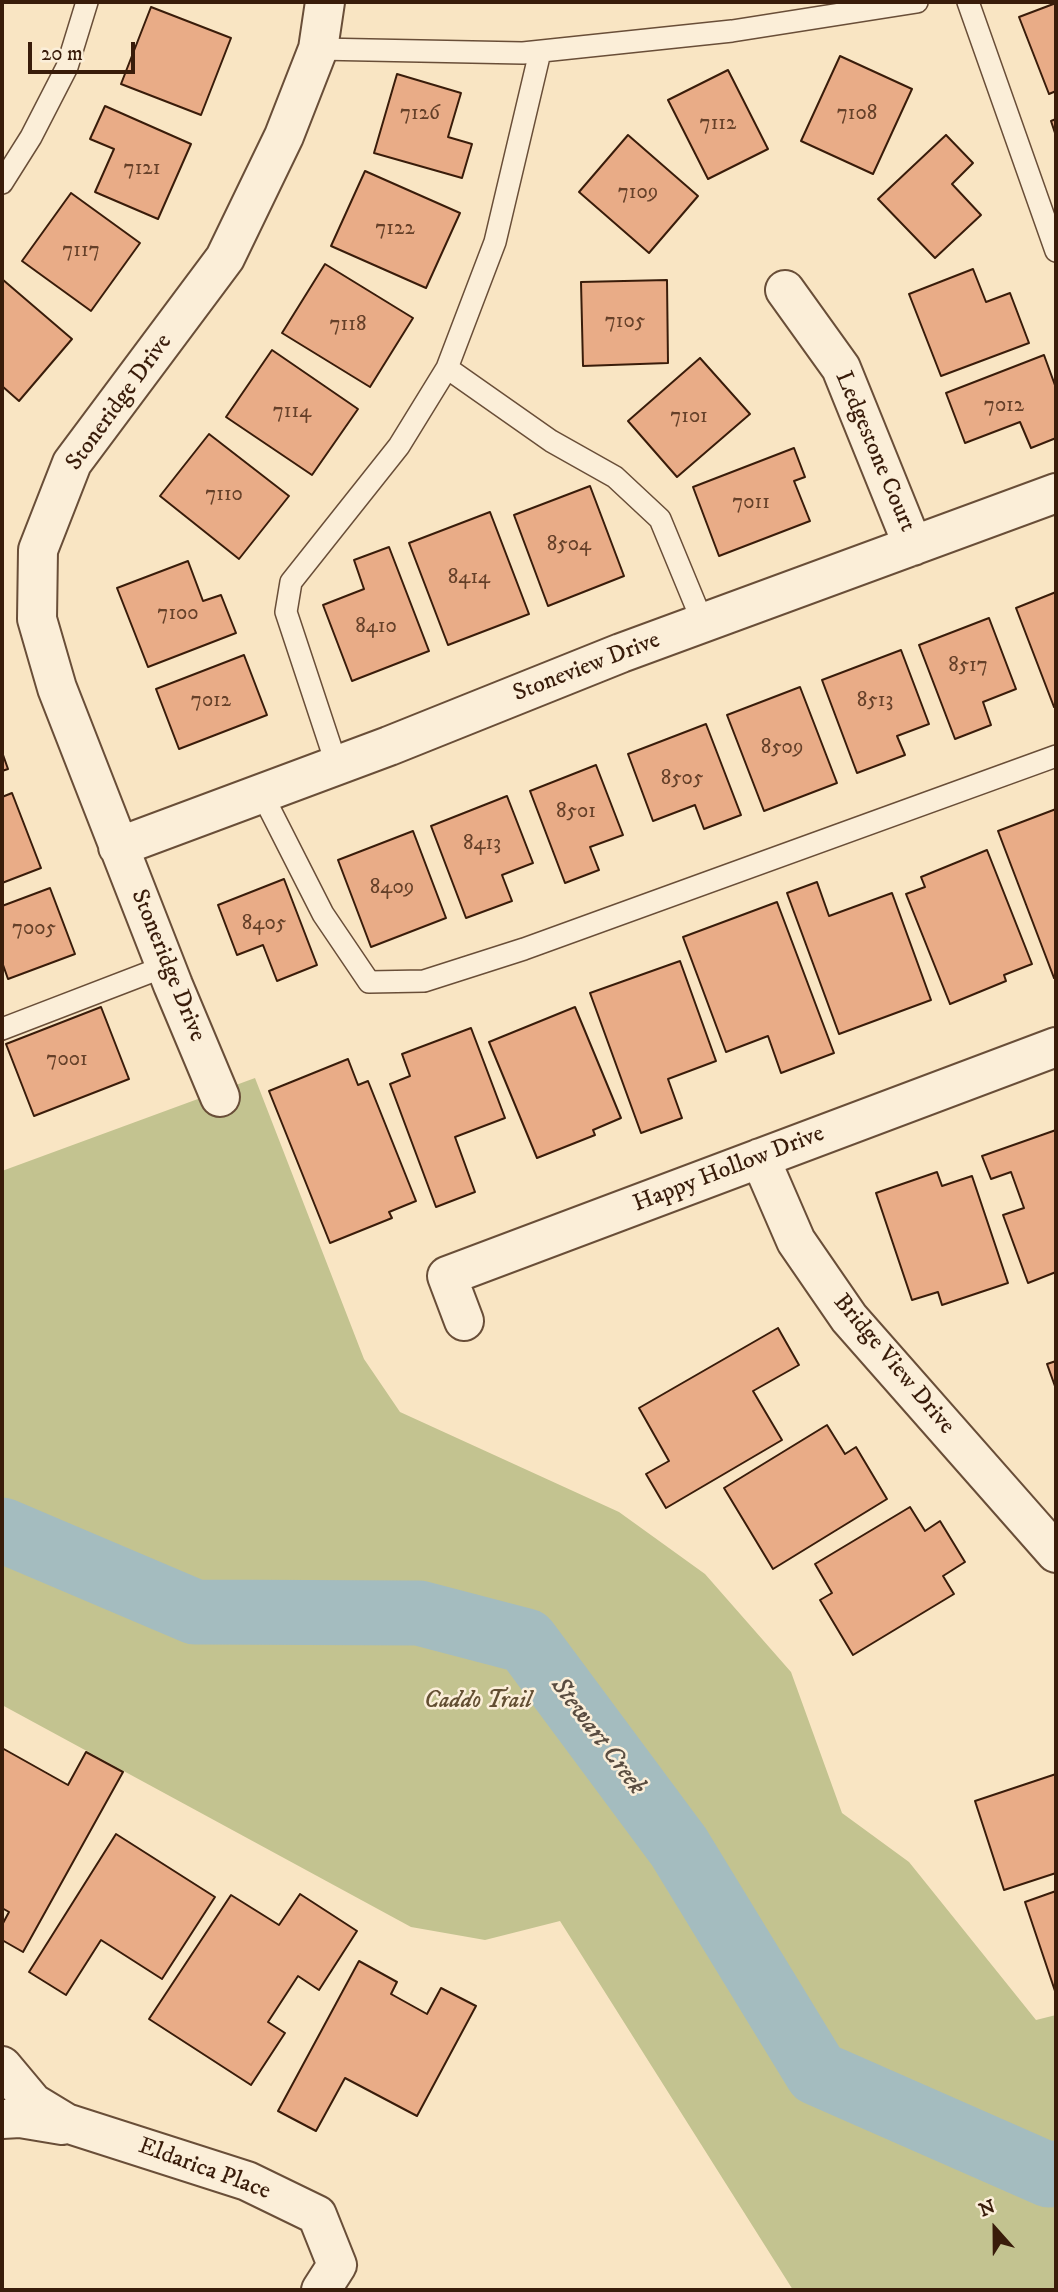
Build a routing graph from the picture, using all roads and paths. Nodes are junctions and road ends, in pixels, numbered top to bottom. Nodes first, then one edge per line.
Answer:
1 (86, 2) edge
2 (325, 2) edge
3 (917, 2) edge
4 (968, 2) edge
5 (318, 48) junction
6 (540, 52) junction
7 (2, 183) edge
8 (1056, 251) edge
9 (785, 290) dead end
10 (447, 368) junction
11 (1056, 493) edge
12 (914, 546) junction
13 (703, 623) junction
14 (1056, 756) edge
15 (337, 766) junction
16 (261, 793) junction
17 (118, 847) junction
18 (166, 966) junction
19 (2, 1029) edge
20 (1056, 1047) edge
21 (220, 1097) dead end
22 (760, 1158) junction
23 (464, 1321) dead end
24 (1056, 1553) edge
25 (2, 2066) edge
26 (2, 2119) edge
27 (90, 2130) junction
28 (321, 2290) edge

1 - 7 lane
2 - 5 street, Stoneridge Drive
3 - 6 lane
4 - 8 lane
5 - 6 lane
5 - 17 street, Stoneridge Drive
6 - 10 lane
9 - 12 street, Ledgestone Court
10 - 13 lane
10 - 15 lane
11 - 12 street, Stoneview Drive
12 - 13 street, Stoneview Drive
13 - 15 street, Stoneview Drive
14 - 16 lane
15 - 16 street, Stoneview Drive
16 - 17 street, Stoneview Drive
17 - 18 street, Stoneridge Drive
18 - 19 lane
18 - 21 street, Stoneridge Drive
20 - 22 street, Happy Hollow Drive
22 - 23 street, Happy Hollow Drive
22 - 24 street, Bridge View Drive
25 - 27 street, Eldarica Place
26 - 27 street, Eldarica Place
27 - 28 street, Eldarica Place

